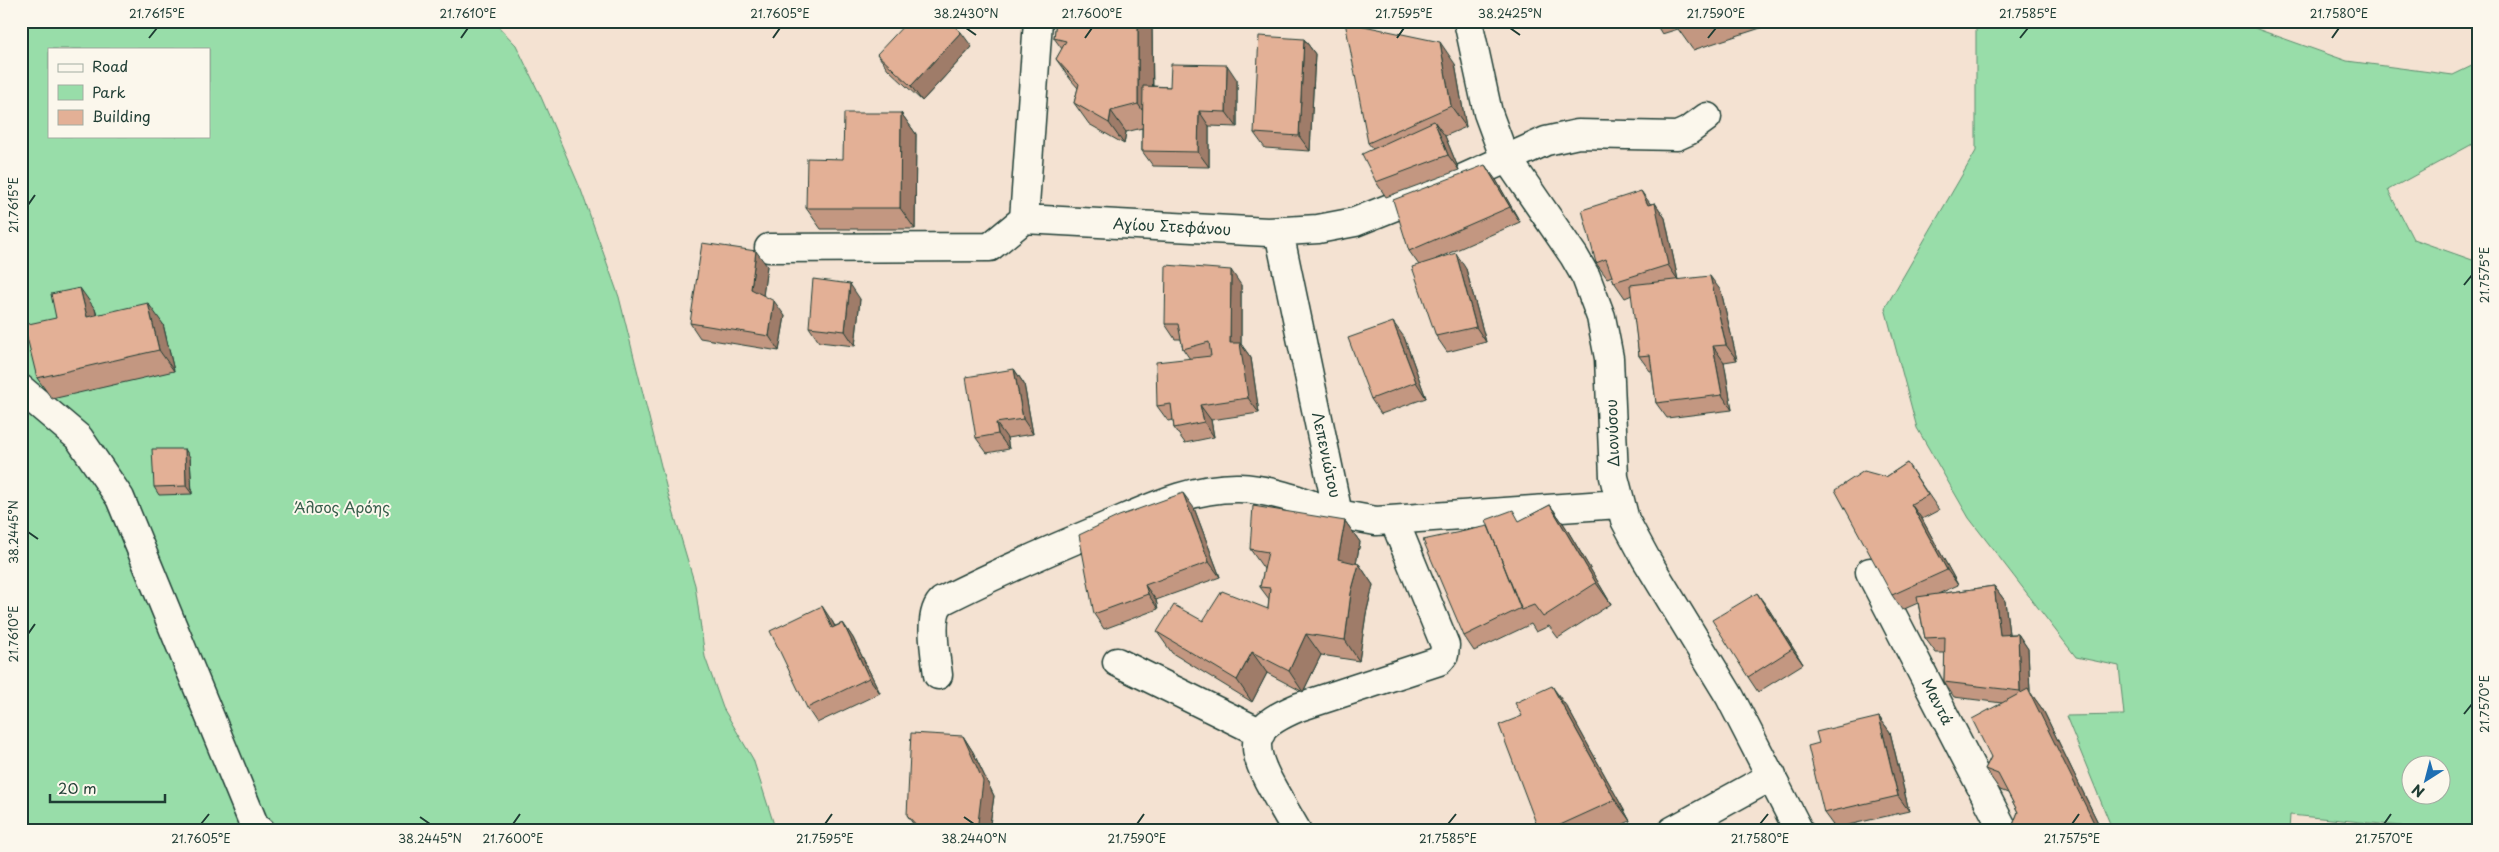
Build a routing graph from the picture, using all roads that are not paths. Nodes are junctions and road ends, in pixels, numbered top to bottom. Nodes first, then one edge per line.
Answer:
1 (1038, 21) edge
2 (1468, 21) edge
3 (1706, 116) dead end
4 (1506, 159) junction
5 (1024, 220) junction
6 (1279, 232) junction
7 (769, 248) dead end
8 (21, 389) edge
9 (1619, 504) junction
10 (1338, 514) junction
11 (1394, 520) junction
12 (1870, 572) edge
13 (1117, 662) dead end
14 (938, 675) dead end
15 (1261, 733) junction
16 (1772, 776) junction
17 (260, 831) edge
18 (1297, 831) edge
19 (1672, 831) edge
20 (1799, 831) edge
21 (2004, 831) edge

1 - 5 street
2 - 4 street, Διονύσου
3 - 4 street, Αγίου Στεφάνου
4 - 6 street, Αγίου Στεφάνου
4 - 9 street, Διονύσου
5 - 6 street, Αγίου Στεφάνου
5 - 7 street
6 - 10 street, Λεπενιώτου
8 - 17 street
9 - 11 street
9 - 16 street, Διονύσου
10 - 11 street
10 - 14 street, Λεπενιώτου
11 - 15 street
12 - 21 street, Μαντά
13 - 15 street
15 - 18 street
16 - 19 street
16 - 20 street, Διονύσου

